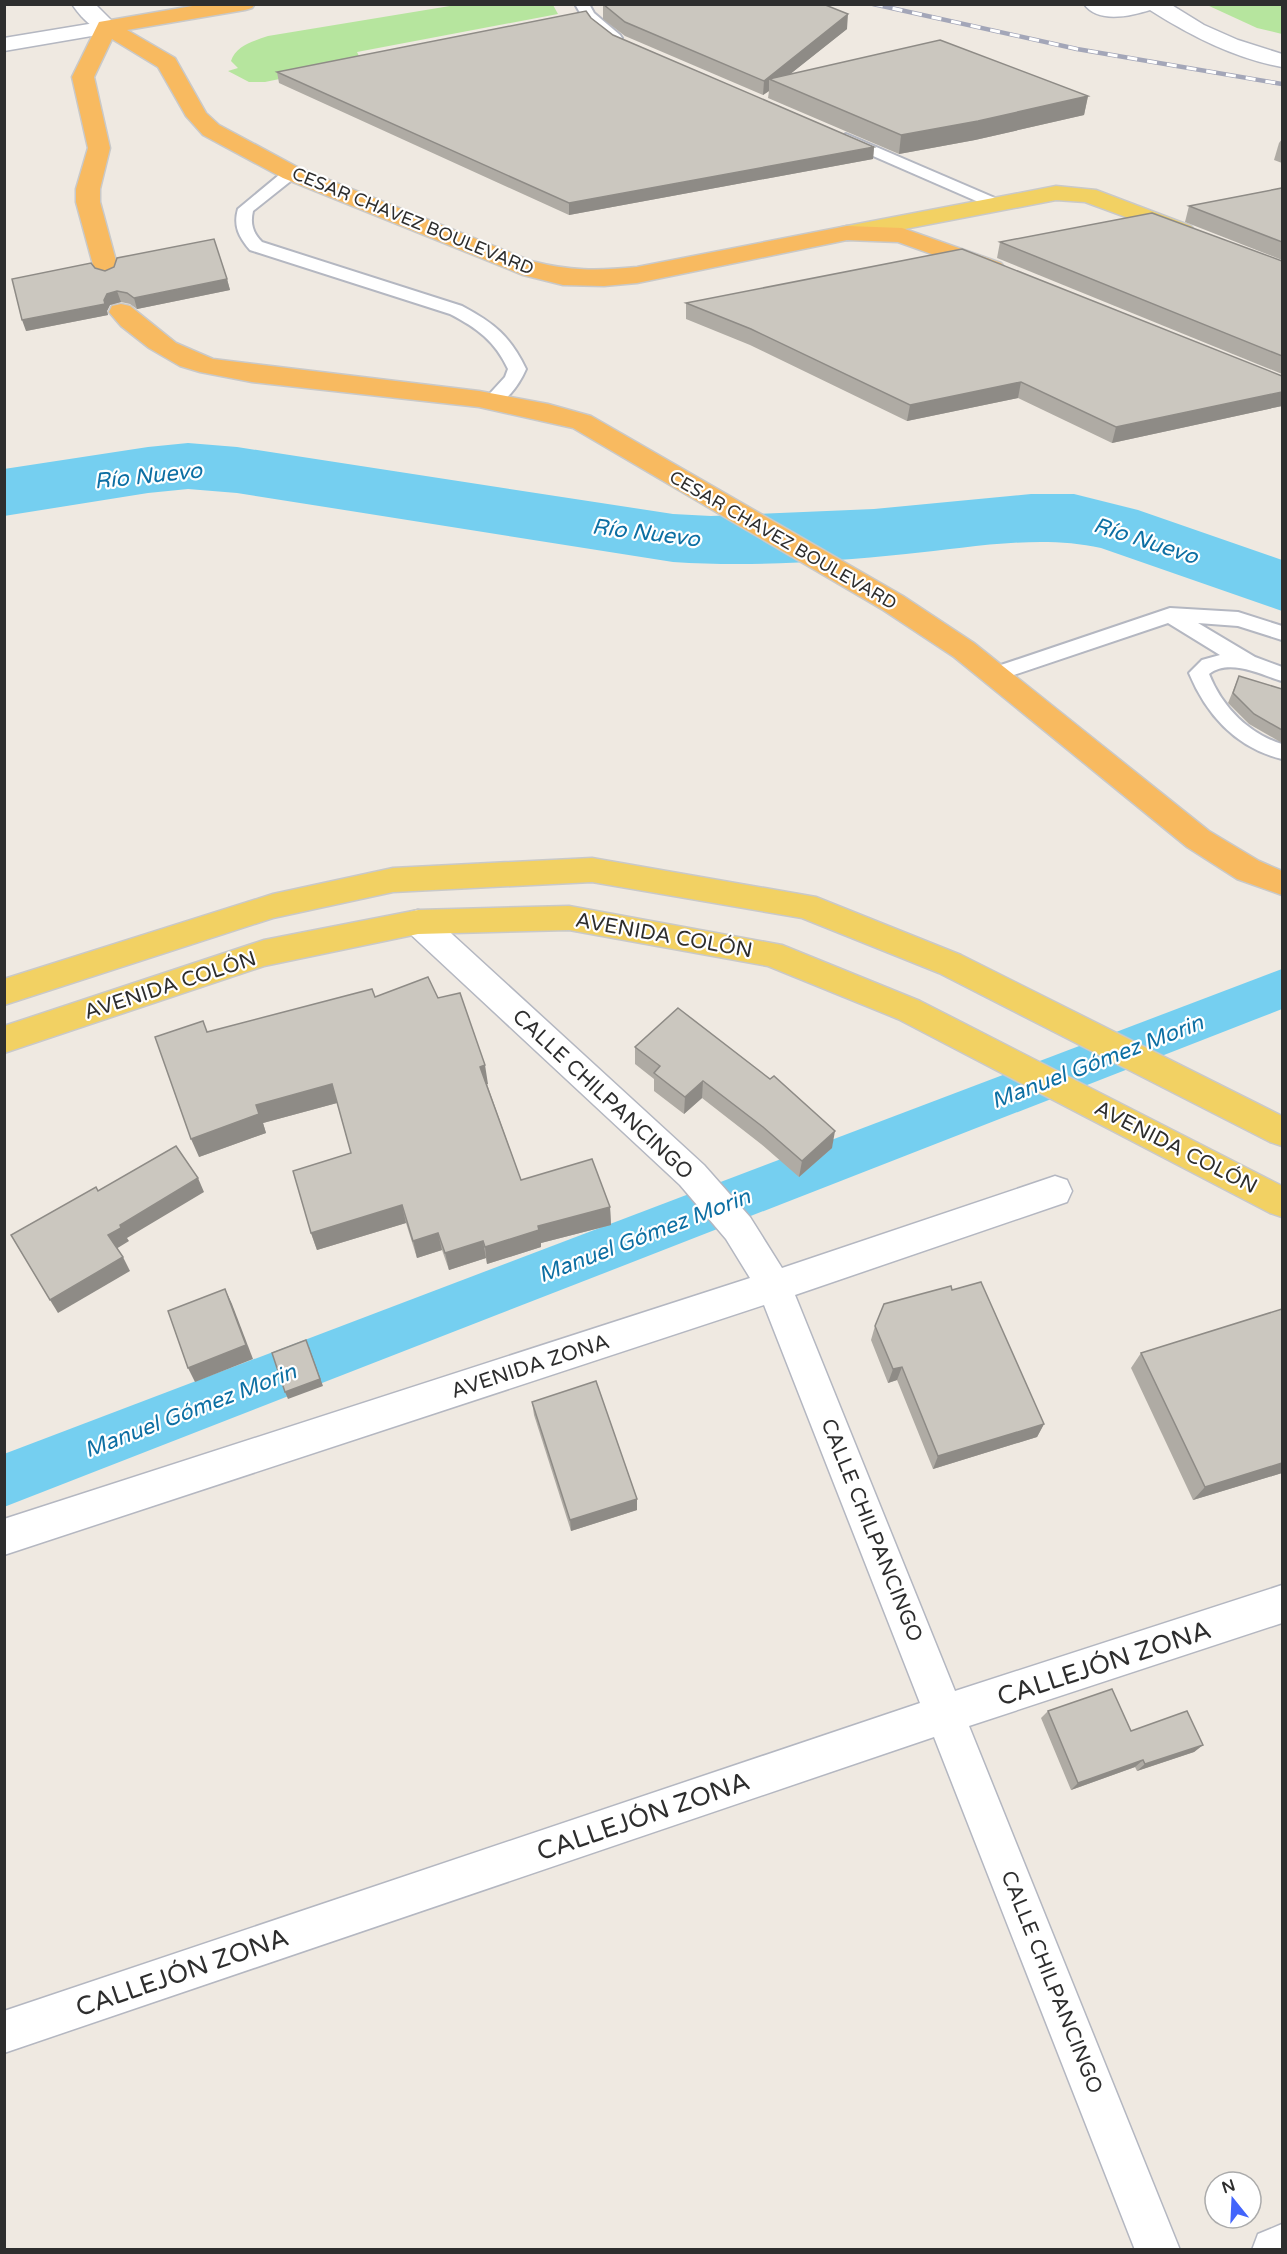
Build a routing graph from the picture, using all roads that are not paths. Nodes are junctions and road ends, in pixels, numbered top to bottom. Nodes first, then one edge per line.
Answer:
1 (82, 4) edge
2 (245, 4) edge
3 (582, 4) edge
4 (1094, 4) edge
5 (1146, 4) edge
6 (1155, 4) edge
7 (107, 27) junction
8 (4, 45) edge
9 (630, 45) edge
10 (1282, 61) edge
11 (834, 134) edge
12 (291, 173) junction
13 (996, 204) junction
14 (847, 233) junction
15 (1206, 240) edge
16 (107, 272) edge
17 (1018, 278) edge
18 (121, 312) dead end
19 (492, 401) junction
20 (1170, 615) junction
21 (1282, 633) edge
22 (1248, 662) junction
23 (1282, 674) edge
24 (993, 675) junction
25 (1282, 752) edge
26 (1282, 882) edge
27 (418, 922) junction
28 (4, 992) edge
29 (4, 1040) edge
30 (1282, 1132) edge
31 (1055, 1191) dead end
32 (1282, 1202) edge
33 (774, 1286) junction
34 (4, 1537) edge
35 (1282, 1604) edge
36 (945, 1714) junction
37 (4, 2031) edge
38 (1282, 2246) edge
39 (1158, 2250) edge
40 (1274, 2250) edge

1 - 7 street, CESAR CHAVEZ BOULEVARD
2 - 7 highway
3 - 9 lane
4 - 5 street
6 - 10 street
7 - 8 street
7 - 12 highway, CESAR CHAVEZ BOULEVARD
7 - 16 highway
11 - 13 lane
12 - 14 highway, CESAR CHAVEZ BOULEVARD
12 - 19 lane
13 - 14 main road
13 - 15 main road
14 - 17 highway, CESAR CHAVEZ BOULEVARD
18 - 19 highway, CESAR CHAVEZ BOULEVARD
19 - 24 highway, CESAR CHAVEZ BOULEVARD
20 - 21 lane
20 - 22 lane
20 - 24 lane
22 - 23 lane
22 - 25 lane
24 - 26 highway, CESAR CHAVEZ BOULEVARD
27 - 29 main road, AVENIDA COLÓN
27 - 32 main road, AVENIDA COLÓN
27 - 33 street, CALLE CHILPANCINGO
28 - 30 main road, AVENIDA COLÓN
31 - 33 street, AVENIDA ZONA
33 - 34 street, AVENIDA ZONA
33 - 36 street, CALLE CHILPANCINGO
35 - 36 street, CALLEJÓN ZONA
36 - 37 street, CALLEJÓN ZONA
36 - 39 street, CALLE CHILPANCINGO
38 - 40 street

